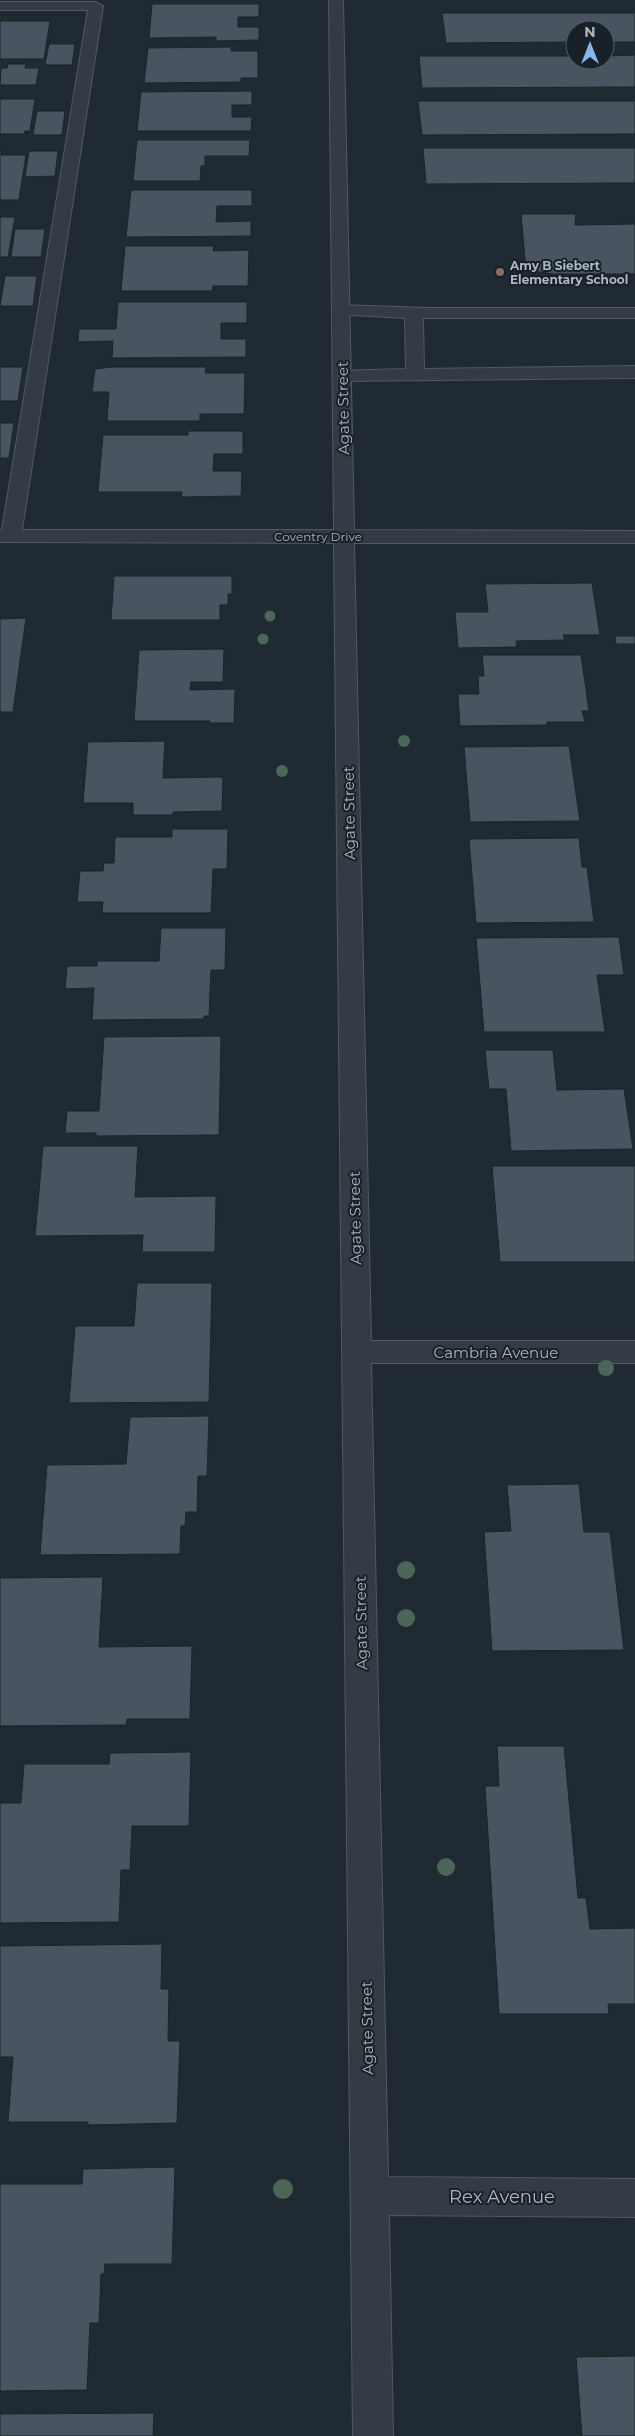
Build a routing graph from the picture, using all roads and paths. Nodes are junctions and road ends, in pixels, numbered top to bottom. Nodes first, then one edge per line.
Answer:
1 (336, 0) edge
2 (0, 6) edge
3 (341, 310) junction
4 (414, 312) junction
5 (635, 313) edge
6 (635, 372) edge
7 (415, 374) junction
8 (342, 375) junction
9 (6, 536) edge
10 (344, 536) junction
11 (635, 537) edge
12 (356, 1352) junction
13 (635, 1352) edge
14 (370, 2196) junction
15 (635, 2198) edge
16 (373, 2436) edge

1 - 3 street, Agate Street
2 - 9 street
3 - 4 street
3 - 8 street, Agate Street
4 - 5 street
4 - 7 street
6 - 7 street
7 - 8 street
8 - 10 street, Agate Street
9 - 10 street, Coventry Drive
10 - 11 street, Coventry Drive
10 - 12 street, Agate Street
12 - 13 street, Cambria Avenue
12 - 14 street, Agate Street
14 - 15 street, Rex Avenue
14 - 16 street, Agate Street

